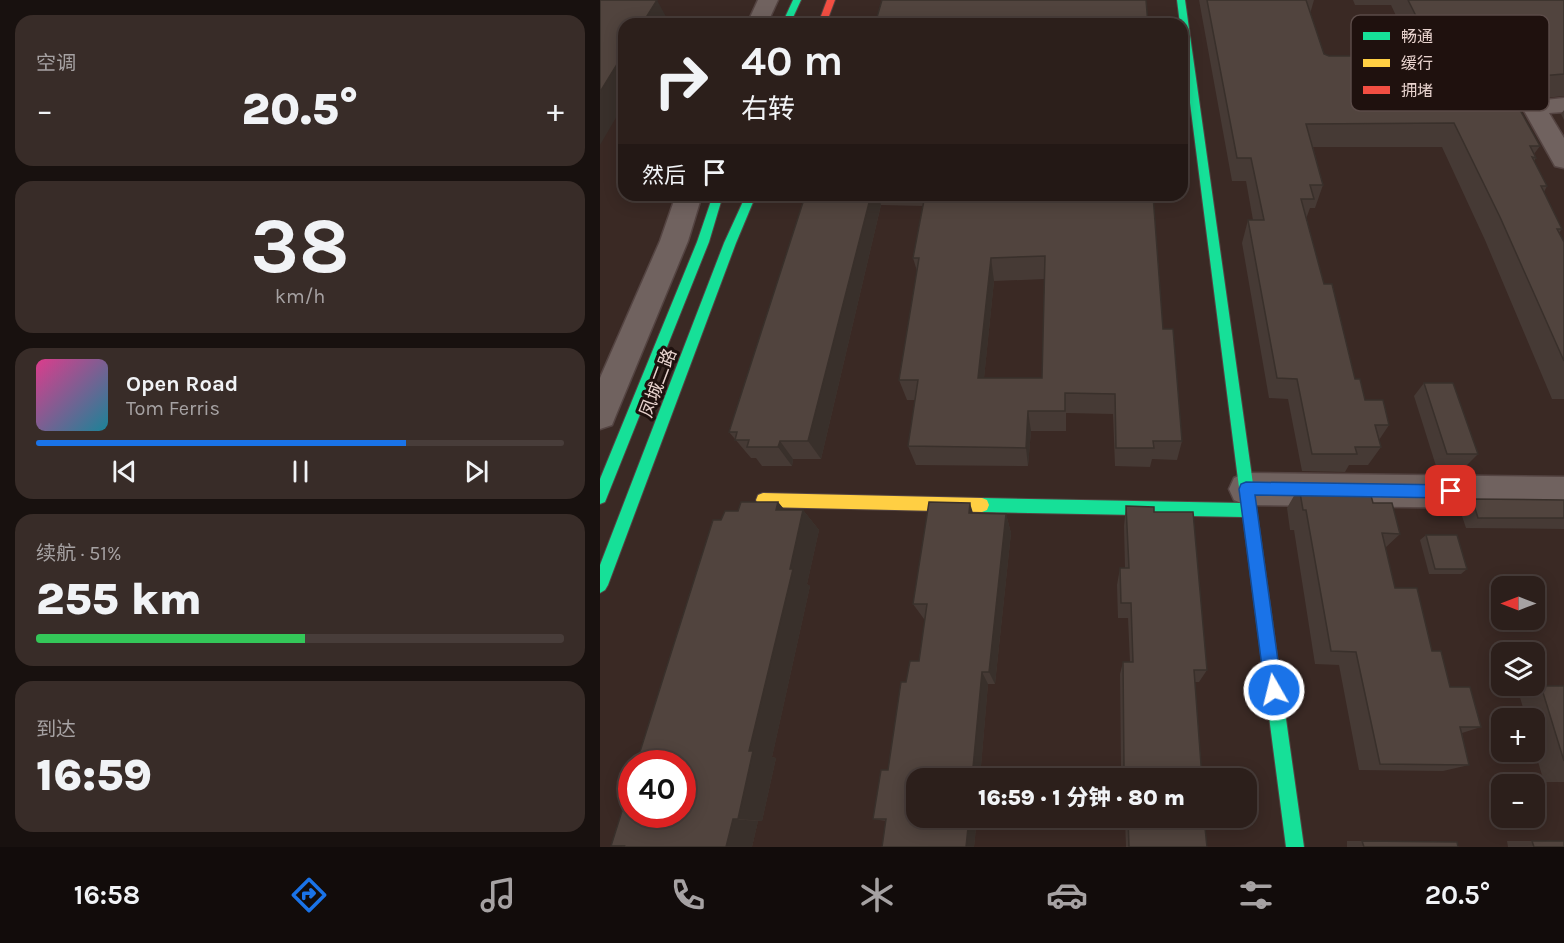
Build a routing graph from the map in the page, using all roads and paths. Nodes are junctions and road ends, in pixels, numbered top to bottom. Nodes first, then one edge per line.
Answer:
1 (768, 0) edge
2 (797, 0) edge
3 (831, 0) edge
4 (1181, 0) edge
5 (760, 18) edge
6 (789, 18) edge
7 (824, 18) edge
8 (1183, 18) edge
9 (1188, 52) edge
10 (1564, 105) edge
11 (1549, 106) edge
12 (1536, 111) edge
13 (1564, 160) edge
14 (687, 201) edge
15 (716, 201) edge
16 (749, 201) edge
17 (600, 415) edge
18 (1564, 493) edge
19 (600, 497) edge
20 (1248, 499) junction
21 (763, 500) edge
22 (600, 585) edge
23 (1295, 847) edge

1 - 5 street
2 - 6 street
3 - 7 street
4 - 8 street
9 - 20 street
10 - 11 street
12 - 13 street
14 - 17 street
15 - 19 street, 凤城二路
16 - 22 street, 凤城二路
18 - 20 street
20 - 21 street
20 - 23 street

